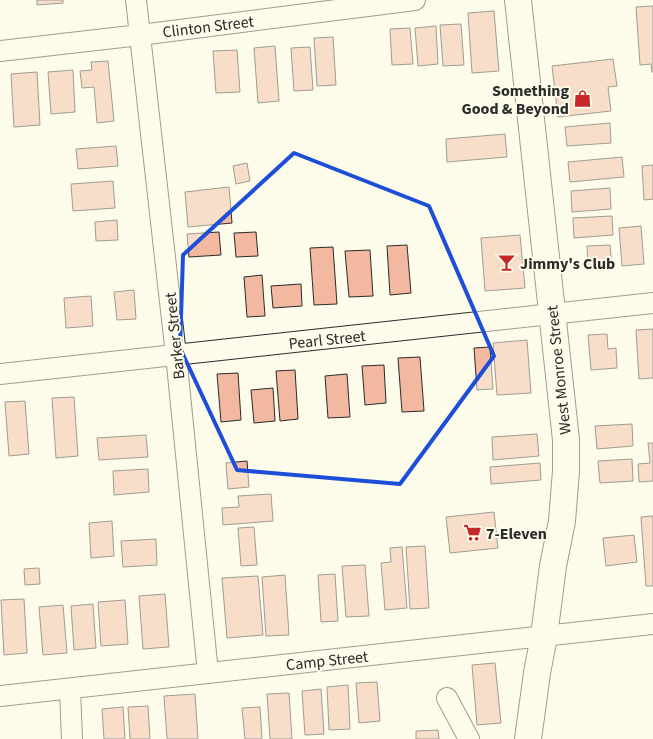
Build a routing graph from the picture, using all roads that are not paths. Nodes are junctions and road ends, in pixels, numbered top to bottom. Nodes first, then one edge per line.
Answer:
1 (136, 0) edge
2 (415, 0) edge
3 (518, 0) edge
4 (140, 35) junction
5 (0, 51) edge
6 (653, 303) edge
7 (552, 314) junction
8 (176, 355) junction
9 (0, 374) edge
10 (653, 624) edge
11 (544, 636) junction
12 (208, 673) junction
13 (70, 689) junction
14 (0, 696) edge
15 (447, 698) dead end
16 (72, 739) edge
17 (469, 739) edge
18 (528, 739) edge

1 - 4 street, Barker Street
2 - 4 street, Clinton Street
3 - 7 main road, West Monroe Street
4 - 5 street, Clinton Street
4 - 8 street, Barker Street
6 - 7 street, Pearl Street
7 - 8 street, Pearl Street
7 - 11 main road, West Monroe Street
8 - 9 street, Pearl Street
8 - 12 street, Barker Street
10 - 11 street, Camp Street
11 - 12 street, Camp Street
11 - 18 main road, West Monroe Street
12 - 13 street, Camp Street
13 - 14 street, Camp Street
13 - 16 street
15 - 17 street

